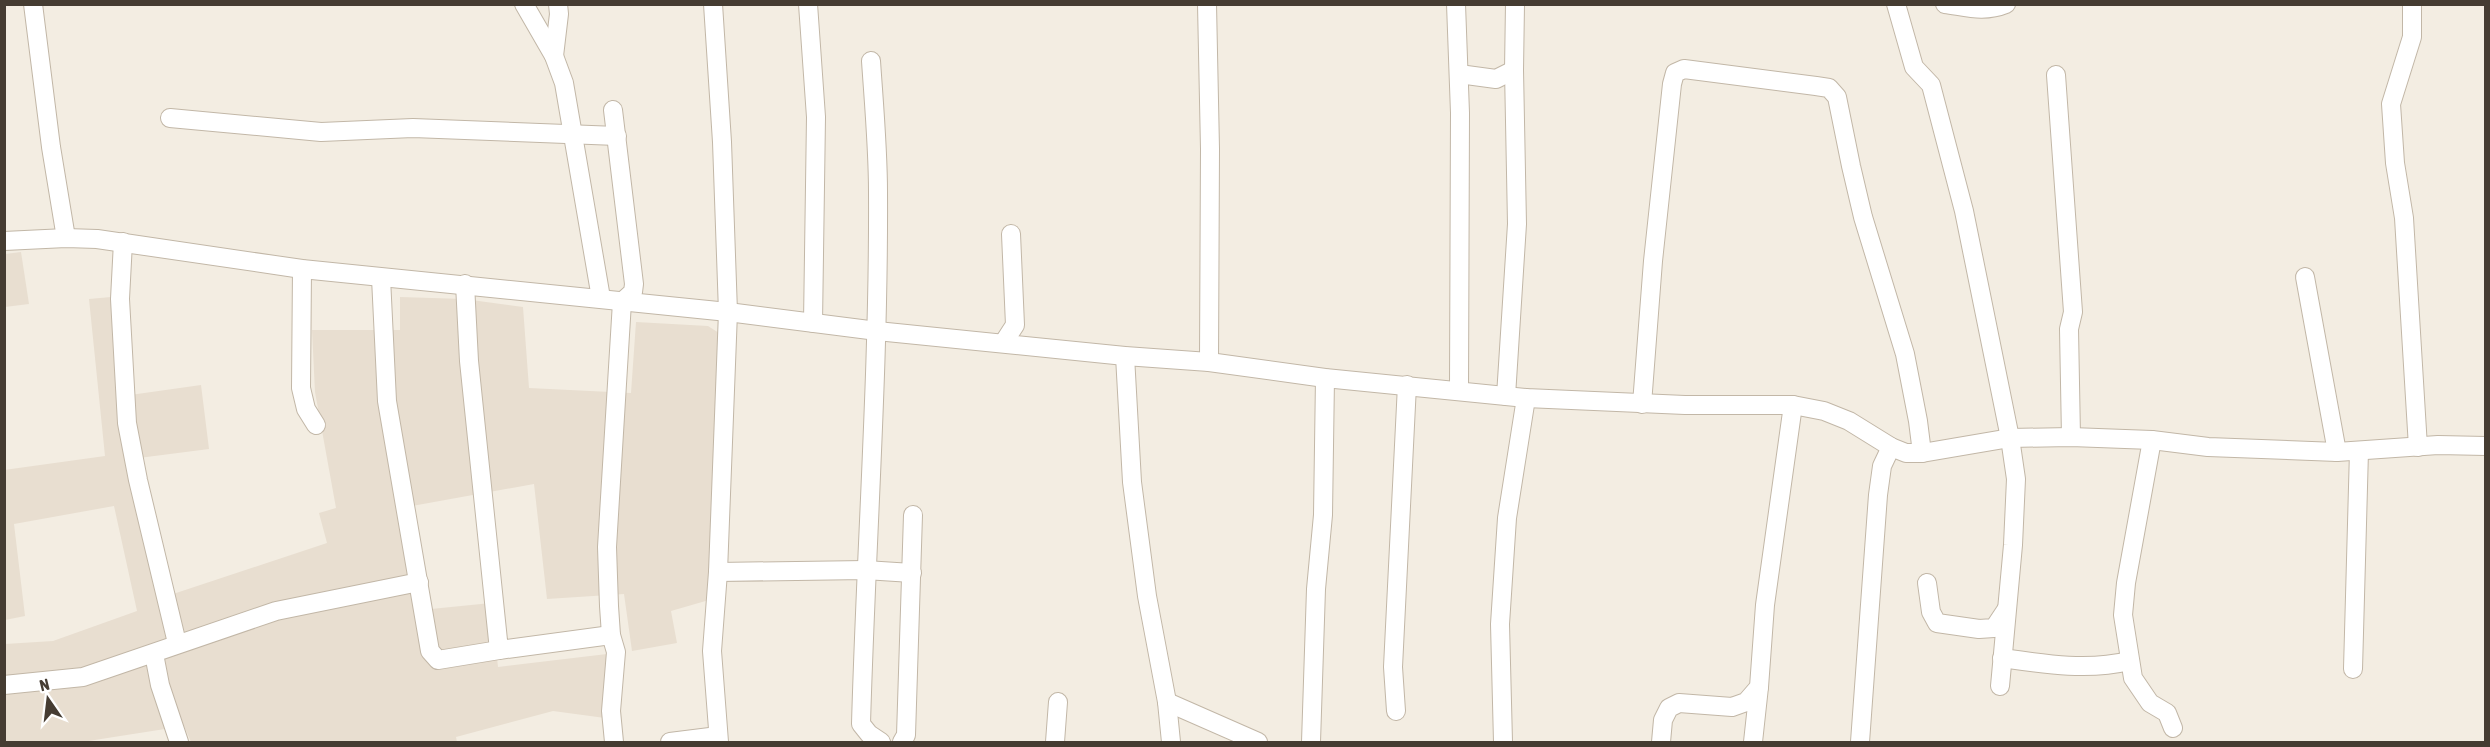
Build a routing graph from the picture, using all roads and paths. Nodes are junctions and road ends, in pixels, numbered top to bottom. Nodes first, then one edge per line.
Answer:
1 (33, 4) edge
2 (524, 4) edge
3 (558, 4) edge
4 (713, 4) edge
5 (808, 4) edge
6 (1207, 4) edge
7 (1456, 4) edge
8 (1515, 4) edge
9 (1896, 4) edge
10 (1945, 4) edge
11 (2006, 4) edge
12 (2412, 4) edge
13 (554, 56) junction
14 (871, 61) dead end
15 (1514, 70) junction
16 (1459, 74) junction
17 (2056, 75) dead end
18 (613, 110) dead end
19 (170, 118) dead end
20 (575, 136) junction
21 (617, 136) junction
22 (1011, 234) dead end
23 (66, 238) junction
24 (4, 241) edge
25 (123, 242) junction
26 (302, 269) junction
27 (2305, 277) dead end
28 (381, 278) junction
29 (465, 284) junction
30 (601, 298) junction
31 (622, 302) junction
32 (728, 312) junction
33 (813, 323) junction
34 (877, 331) junction
35 (1004, 342) junction
36 (1125, 356) junction
37 (1209, 362) junction
38 (1325, 378) junction
39 (1407, 385) junction
40 (1459, 390) junction
41 (1506, 396) junction
42 (1526, 398) junction
43 (1642, 404) junction
44 (1793, 405) junction
45 (316, 425) dead end
46 (2072, 437) junction
47 (2010, 438) junction
48 (2152, 440) junction
49 (2486, 446) edge
50 (1891, 447) junction
51 (2418, 447) junction
52 (2359, 451) junction
53 (2337, 452) junction
54 (1922, 453) junction
55 (914, 515) dead end
56 (865, 570) junction
57 (718, 572) junction
58 (912, 573) junction
59 (419, 582) junction
60 (1927, 584) dead end
61 (2007, 608) junction
62 (611, 635) junction
63 (177, 643) junction
64 (499, 650) junction
65 (154, 654) junction
66 (2002, 658) junction
67 (2129, 661) junction
68 (2353, 669) dead end
69 (4, 685) edge
70 (2000, 686) dead end
71 (1759, 687) junction
72 (1058, 702) dead end
73 (1167, 702) junction
74 (1396, 711) dead end
75 (2173, 728) dead end
76 (718, 739) edge
77 (179, 742) edge
78 (614, 742) edge
79 (670, 742) edge
80 (881, 742) edge
81 (903, 742) edge
82 (1054, 742) edge
83 (1171, 742) edge
84 (1258, 742) edge
85 (1311, 742) edge
86 (1503, 742) edge
87 (1660, 742) edge
88 (1753, 742) edge
89 (1860, 742) edge

1 - 23 street
2 - 13 street
3 - 13 street
4 - 32 street
5 - 33 street
6 - 37 street
7 - 16 street
8 - 15 street
9 - 47 street
10 - 11 street
12 - 51 street
13 - 20 street
14 - 34 street
15 - 16 street
15 - 41 street
16 - 40 street
17 - 46 street
18 - 21 street
19 - 20 street
20 - 21 street
20 - 30 street
21 - 31 street
22 - 35 street
23 - 24 street
23 - 25 street
25 - 26 street
25 - 63 street
26 - 28 street
26 - 45 street
27 - 53 street
28 - 29 street
28 - 59 street
29 - 30 street
29 - 64 street
30 - 31 street
31 - 32 street
31 - 62 street
32 - 33 street
32 - 57 street
33 - 34 street
34 - 35 street
34 - 56 street
35 - 36 street
36 - 37 street
36 - 73 street
37 - 38 street
38 - 39 street
38 - 85 street
39 - 40 street
39 - 74 street
40 - 41 street
41 - 42 street
42 - 43 street
42 - 86 street
43 - 44 street
43 - 54 street
44 - 50 street
44 - 71 street
46 - 47 street
46 - 48 street
47 - 54 street
47 - 61 street
48 - 53 street
48 - 67 street
49 - 51 street
50 - 54 street
50 - 89 street
51 - 52 street
52 - 53 street
52 - 68 street
55 - 58 street
56 - 57 street
56 - 58 street
56 - 80 street
57 - 76 street
58 - 81 street
59 - 63 street
59 - 64 street
60 - 61 street
61 - 66 street
62 - 64 street
62 - 78 street
63 - 65 street
65 - 69 street
65 - 77 street
66 - 67 street
66 - 70 street
67 - 75 street
71 - 87 street
71 - 88 street
72 - 82 street
73 - 83 street
73 - 84 street
76 - 79 street

